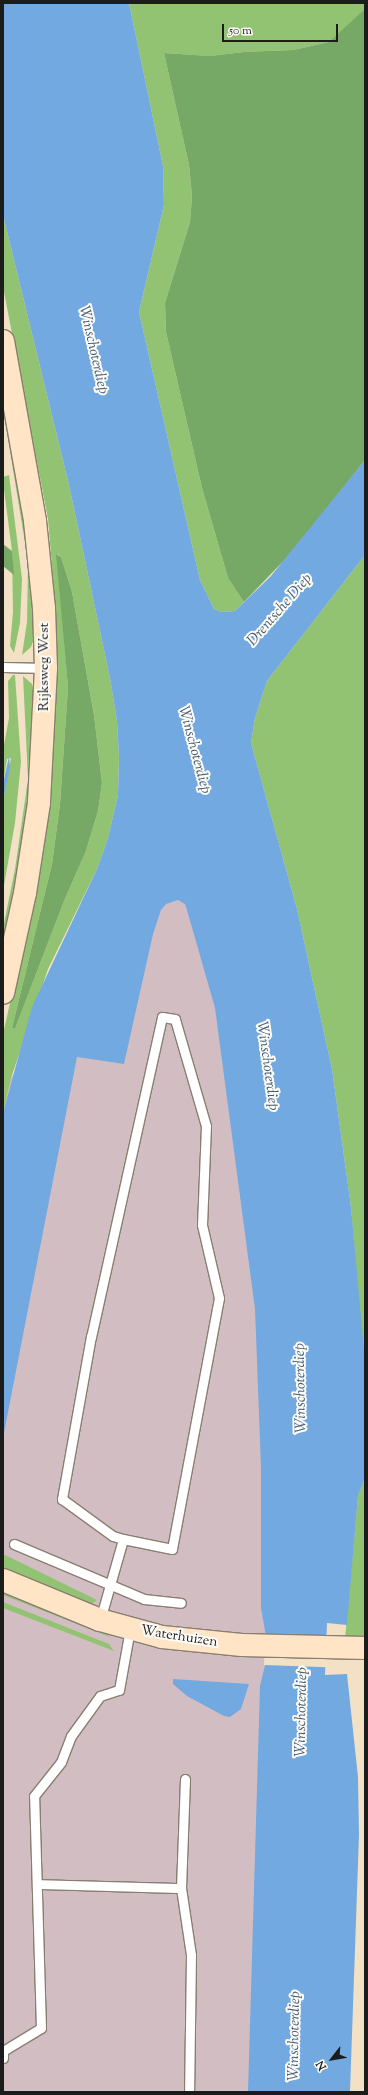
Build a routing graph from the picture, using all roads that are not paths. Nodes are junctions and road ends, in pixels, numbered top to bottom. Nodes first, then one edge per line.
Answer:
1 (3, 341) edge
2 (3, 667) edge
3 (46, 668) junction
4 (3, 993) edge
5 (122, 1539) junction
6 (14, 1544) dead end
7 (3, 1580) edge
8 (110, 1583) junction
9 (181, 1603) dead end
10 (100, 1620) junction
11 (130, 1629) junction
12 (365, 1648) edge
13 (185, 1779) dead end
14 (37, 1884) junction
15 (181, 1888) junction
16 (3, 2058) edge
17 (189, 2092) edge

1 - 3 main road, Rijksweg West
2 - 3 lane
3 - 4 main road, Rijksweg West
5 - 5 lane
5 - 8 lane
6 - 8 lane
7 - 10 main road, Waterhuizen
8 - 9 lane
8 - 10 lane
10 - 11 main road, Waterhuizen
11 - 12 main road, Waterhuizen
11 - 14 lane
13 - 15 lane
14 - 15 lane
14 - 16 lane
15 - 17 lane

